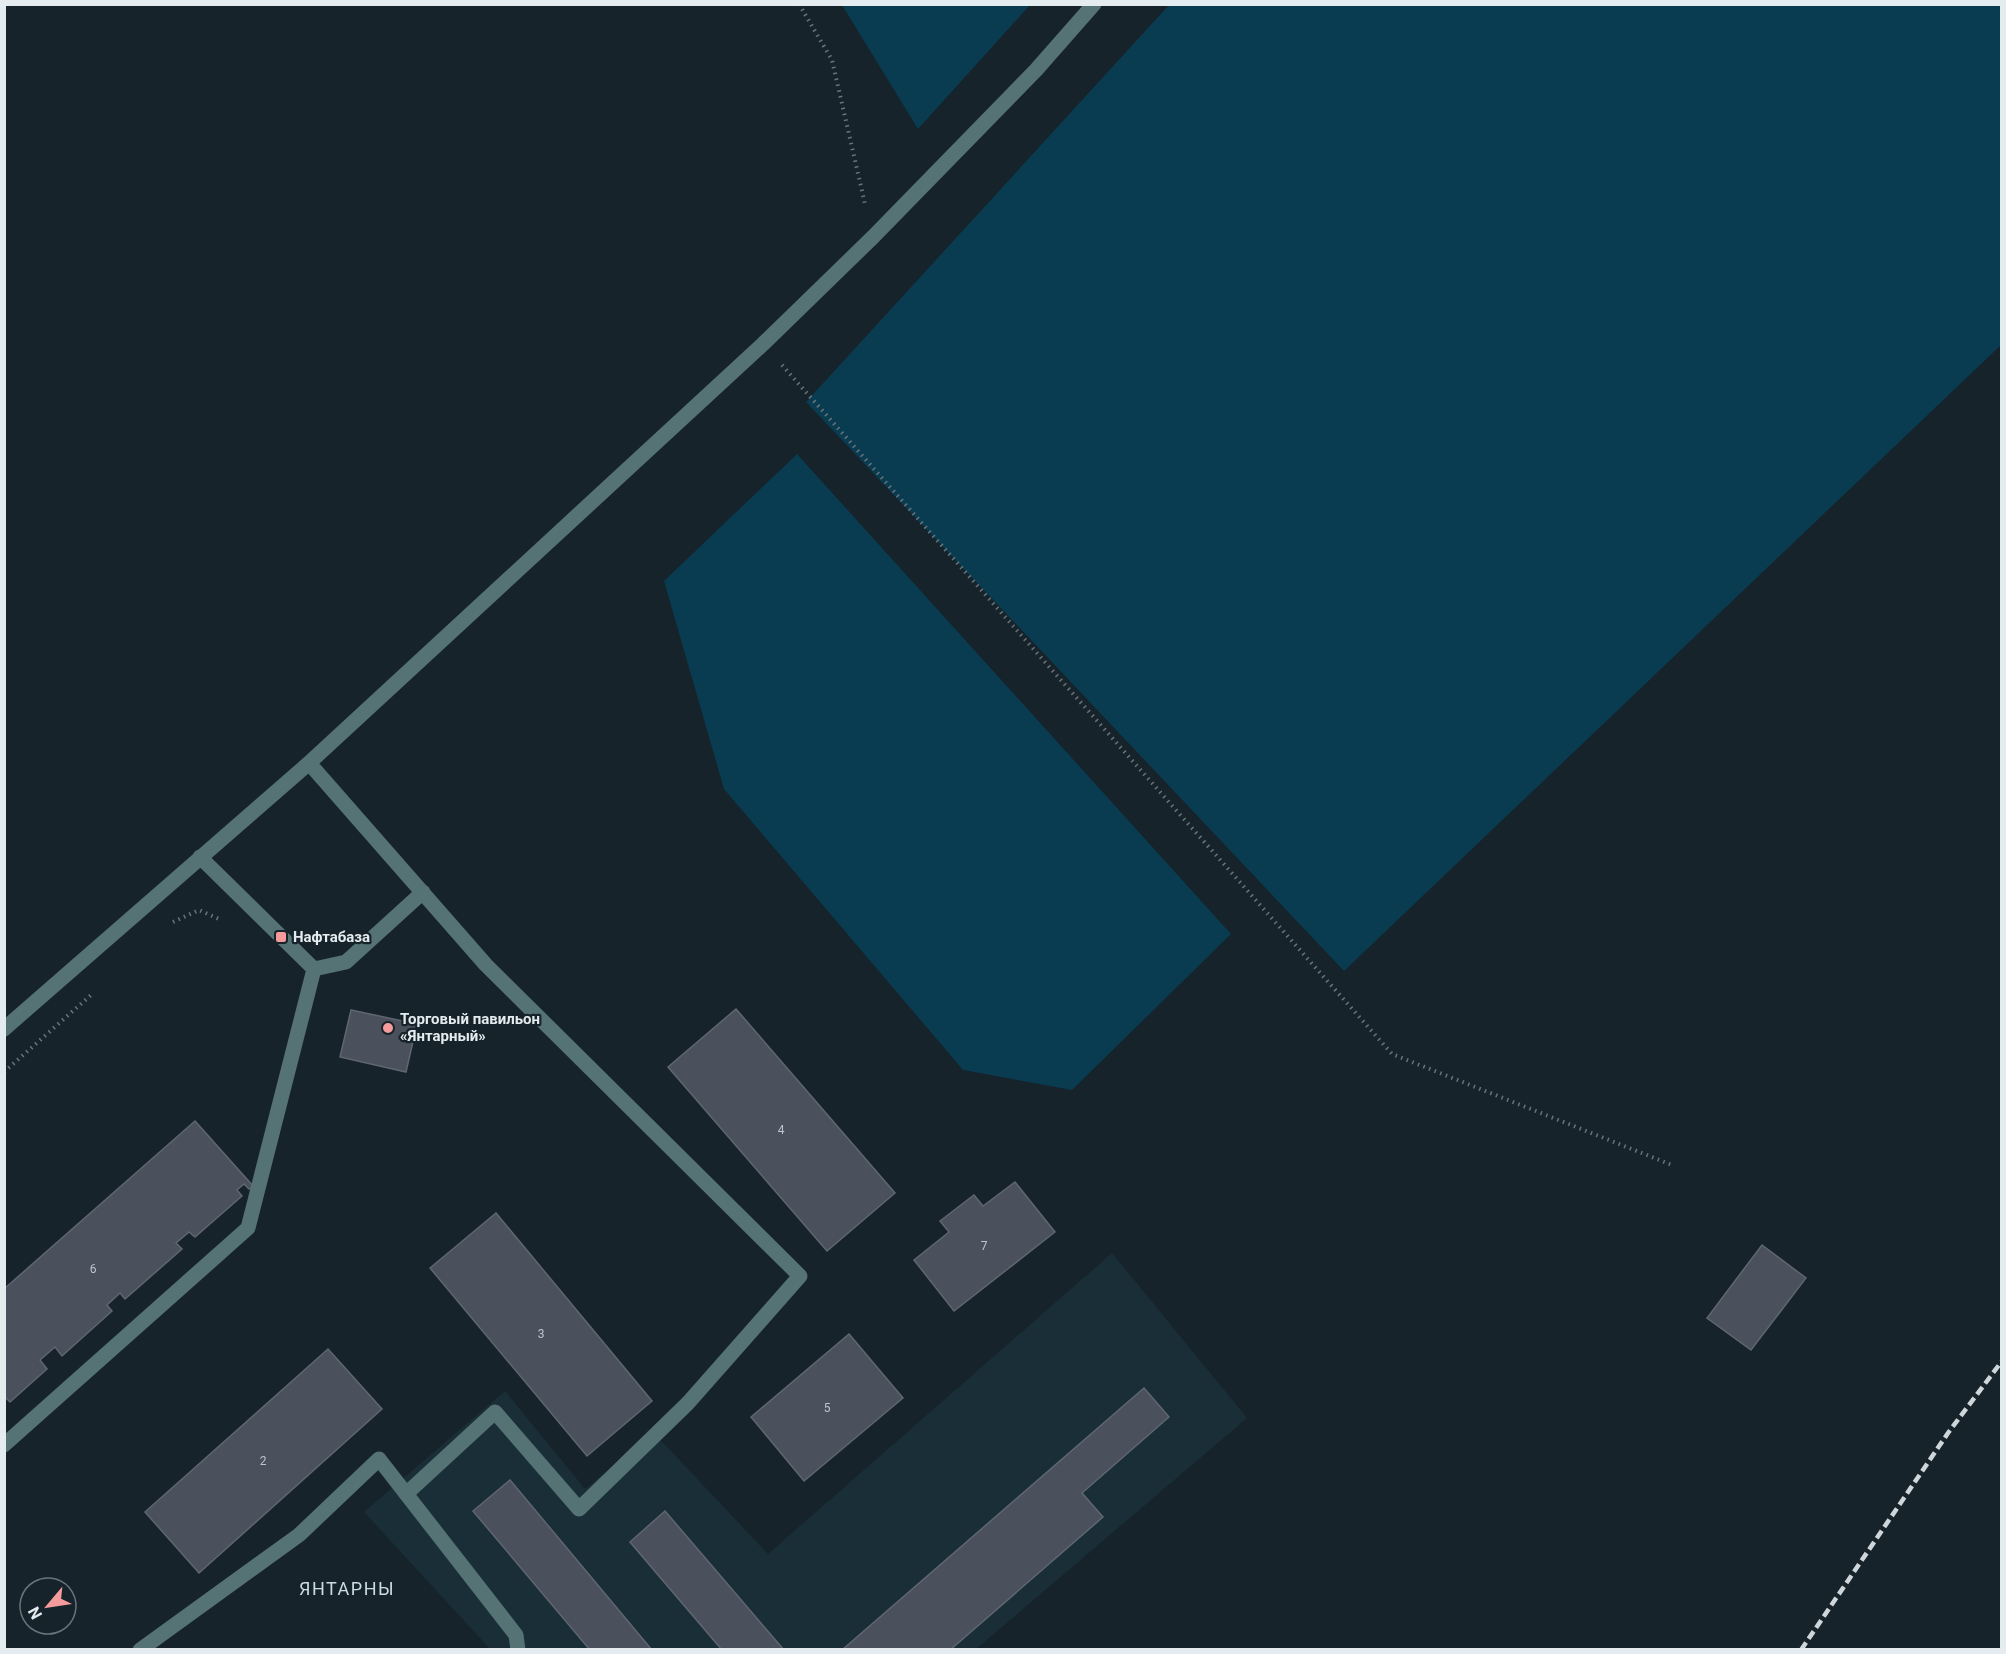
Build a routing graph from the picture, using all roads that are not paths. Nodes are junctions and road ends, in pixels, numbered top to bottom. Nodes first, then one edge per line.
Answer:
1 (1094, 4) edge
2 (309, 763) junction
3 (200, 857) junction
4 (423, 892) junction
5 (314, 969) junction
6 (4, 1029) edge
7 (4, 1445) edge
8 (406, 1494) junction
9 (140, 1650) edge
10 (518, 1650) edge

1 - 2 street
2 - 3 street
2 - 4 street
3 - 5 street
3 - 6 street
4 - 5 street
4 - 8 street
5 - 7 street
8 - 9 street
8 - 10 street

